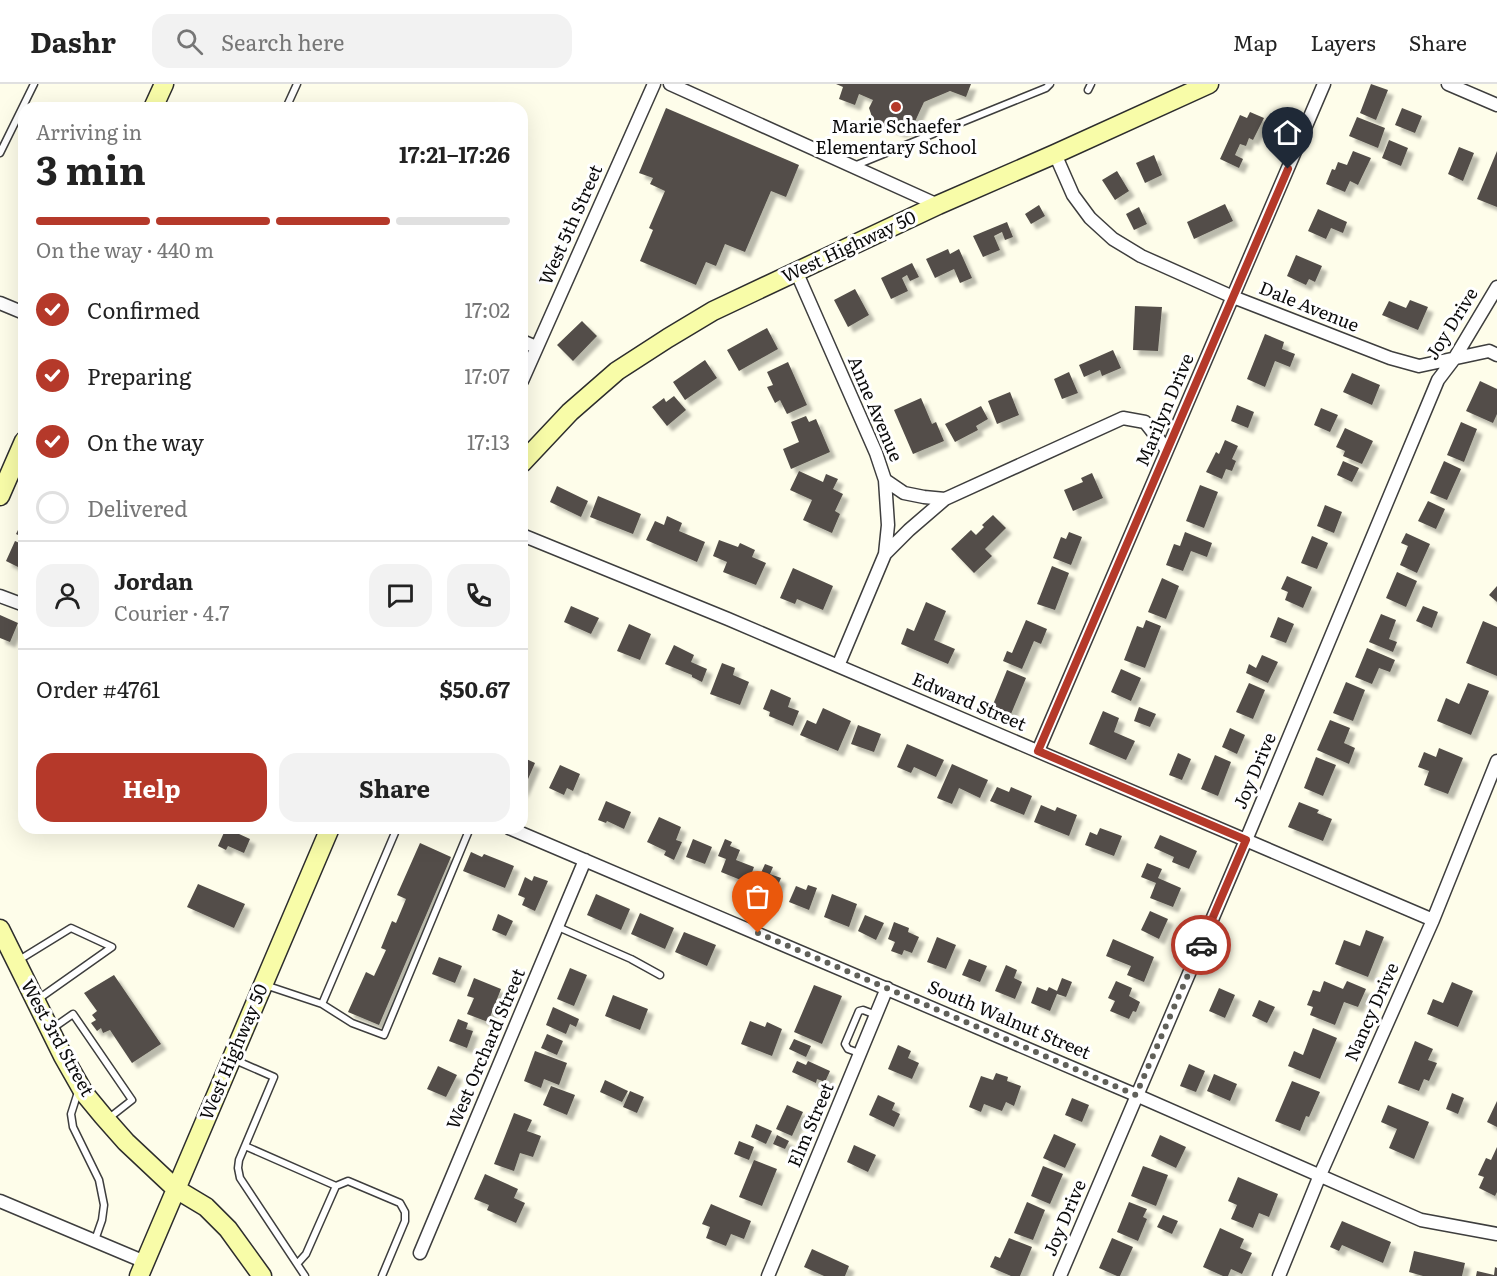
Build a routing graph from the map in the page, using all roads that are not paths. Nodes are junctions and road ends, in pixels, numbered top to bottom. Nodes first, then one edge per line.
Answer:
1 (34, 84) edge
2 (164, 84) edge
3 (297, 84) edge
4 (654, 84) edge
5 (670, 84) edge
6 (1050, 84) edge
7 (1209, 84) edge
8 (1324, 84) edge
9 (1448, 84) edge
10 (25, 102) edge
11 (156, 102) edge
12 (289, 102) edge
13 (1497, 105) edge
14 (18, 116) edge
15 (0, 153) edge
16 (1055, 154) junction
17 (853, 167) junction
18 (938, 205) junction
19 (796, 272) junction
20 (1497, 287) edge
21 (1233, 297) junction
22 (0, 303) edge
23 (18, 310) edge
24 (528, 344) edge
25 (536, 347) junction
26 (1497, 354) edge
27 (1454, 359) junction
28 (528, 366) edge
29 (1167, 450) junction
30 (18, 455) edge
31 (528, 457) edge
32 (885, 480) junction
33 (0, 496) edge
34 (945, 499) junction
35 (528, 537) edge
36 (885, 554) junction
37 (0, 596) edge
38 (18, 603) edge
39 (838, 666) junction
40 (1038, 751) junction
41 (1497, 761) edge
42 (327, 834) edge
43 (394, 834) edge
44 (468, 834) edge
45 (523, 834) edge
46 (1246, 840) junction
47 (585, 860) junction
48 (1433, 920) junction
49 (557, 926) junction
50 (0, 929) edge
51 (16, 962) junction
52 (660, 975) dead end
53 (263, 984) junction
54 (887, 988) junction
55 (35, 1001) junction
56 (322, 1004) junction
57 (876, 1015) junction
58 (50, 1031) junction
59 (860, 1053) junction
60 (232, 1058) junction
61 (80, 1086) junction
62 (1136, 1095) junction
63 (106, 1120) junction
64 (245, 1146) junction
65 (1320, 1175) junction
66 (336, 1186) junction
67 (176, 1189) junction
68 (0, 1201) edge
69 (1497, 1234) edge
70 (94, 1241) junction
71 (420, 1253) dead end
72 (297, 1264) junction
73 (142, 1269) edge
74 (262, 1276) edge
75 (305, 1276) edge
76 (382, 1276) edge
77 (768, 1276) edge
78 (1060, 1276) edge
79 (1279, 1276) edge

1 - 10 lane
2 - 11 main road
3 - 12 lane
4 - 25 street, West 5th Street
5 - 17 street
6 - 17 lane
7 - 16 main road, West Highway 50
8 - 21 street, Marilyn Drive
9 - 13 street
14 - 15 lane
16 - 18 main road, West Highway 50
16 - 21 street, Dale Avenue
17 - 18 street
18 - 19 main road, West Highway 50
19 - 31 main road, West Highway 50
19 - 32 street, Anne Avenue
20 - 27 street, Joy Drive
21 - 27 street, Dale Avenue
21 - 29 street, Marilyn Drive
22 - 23 street
24 - 25 street
25 - 28 street, West 5th Street
26 - 27 street, Dale Avenue
27 - 46 street, Joy Drive
29 - 34 street
29 - 40 street, Marilyn Drive
30 - 33 main road
32 - 34 street
32 - 36 street, Anne Avenue
34 - 36 street
35 - 39 street, Edward Street
36 - 39 street, Anne Avenue
37 - 38 street
39 - 40 street, Edward Street
40 - 46 street, Edward Street
41 - 48 street, Nancy Drive
42 - 53 main road, West Highway 50
43 - 56 lane
44 - 56 lane
45 - 47 street, South Walnut Street
46 - 48 street, Edward Street
46 - 62 street, Joy Drive
47 - 49 street, West Orchard Street
47 - 54 street, South Walnut Street
48 - 65 street, Nancy Drive
49 - 52 lane
49 - 71 street, West Orchard Street
50 - 51 main road, West 3rd Street
51 - 55 main road, West 3rd Street
51 - 55 lane
53 - 56 lane
53 - 60 main road, West Highway 50
54 - 57 street, Elm Street
54 - 62 street, South Walnut Street
55 - 58 main road, West 3rd Street
57 - 59 street, Elm Street
57 - 59 lane
58 - 61 main road, West 3rd Street
58 - 63 lane
59 - 77 street, Elm Street
60 - 64 lane
60 - 67 main road, West Highway 50
61 - 63 main road, West 3rd Street
61 - 70 lane
62 - 65 street, South Walnut Street
62 - 78 street, Joy Drive
63 - 67 main road, West 3rd Street
64 - 66 lane
64 - 72 lane
65 - 69 street, South Walnut Street
65 - 79 street, Nancy Drive
66 - 72 lane
66 - 76 lane
67 - 73 main road, West Highway 50
67 - 74 main road, West 3rd Street
68 - 70 street
70 - 73 street
72 - 75 lane

